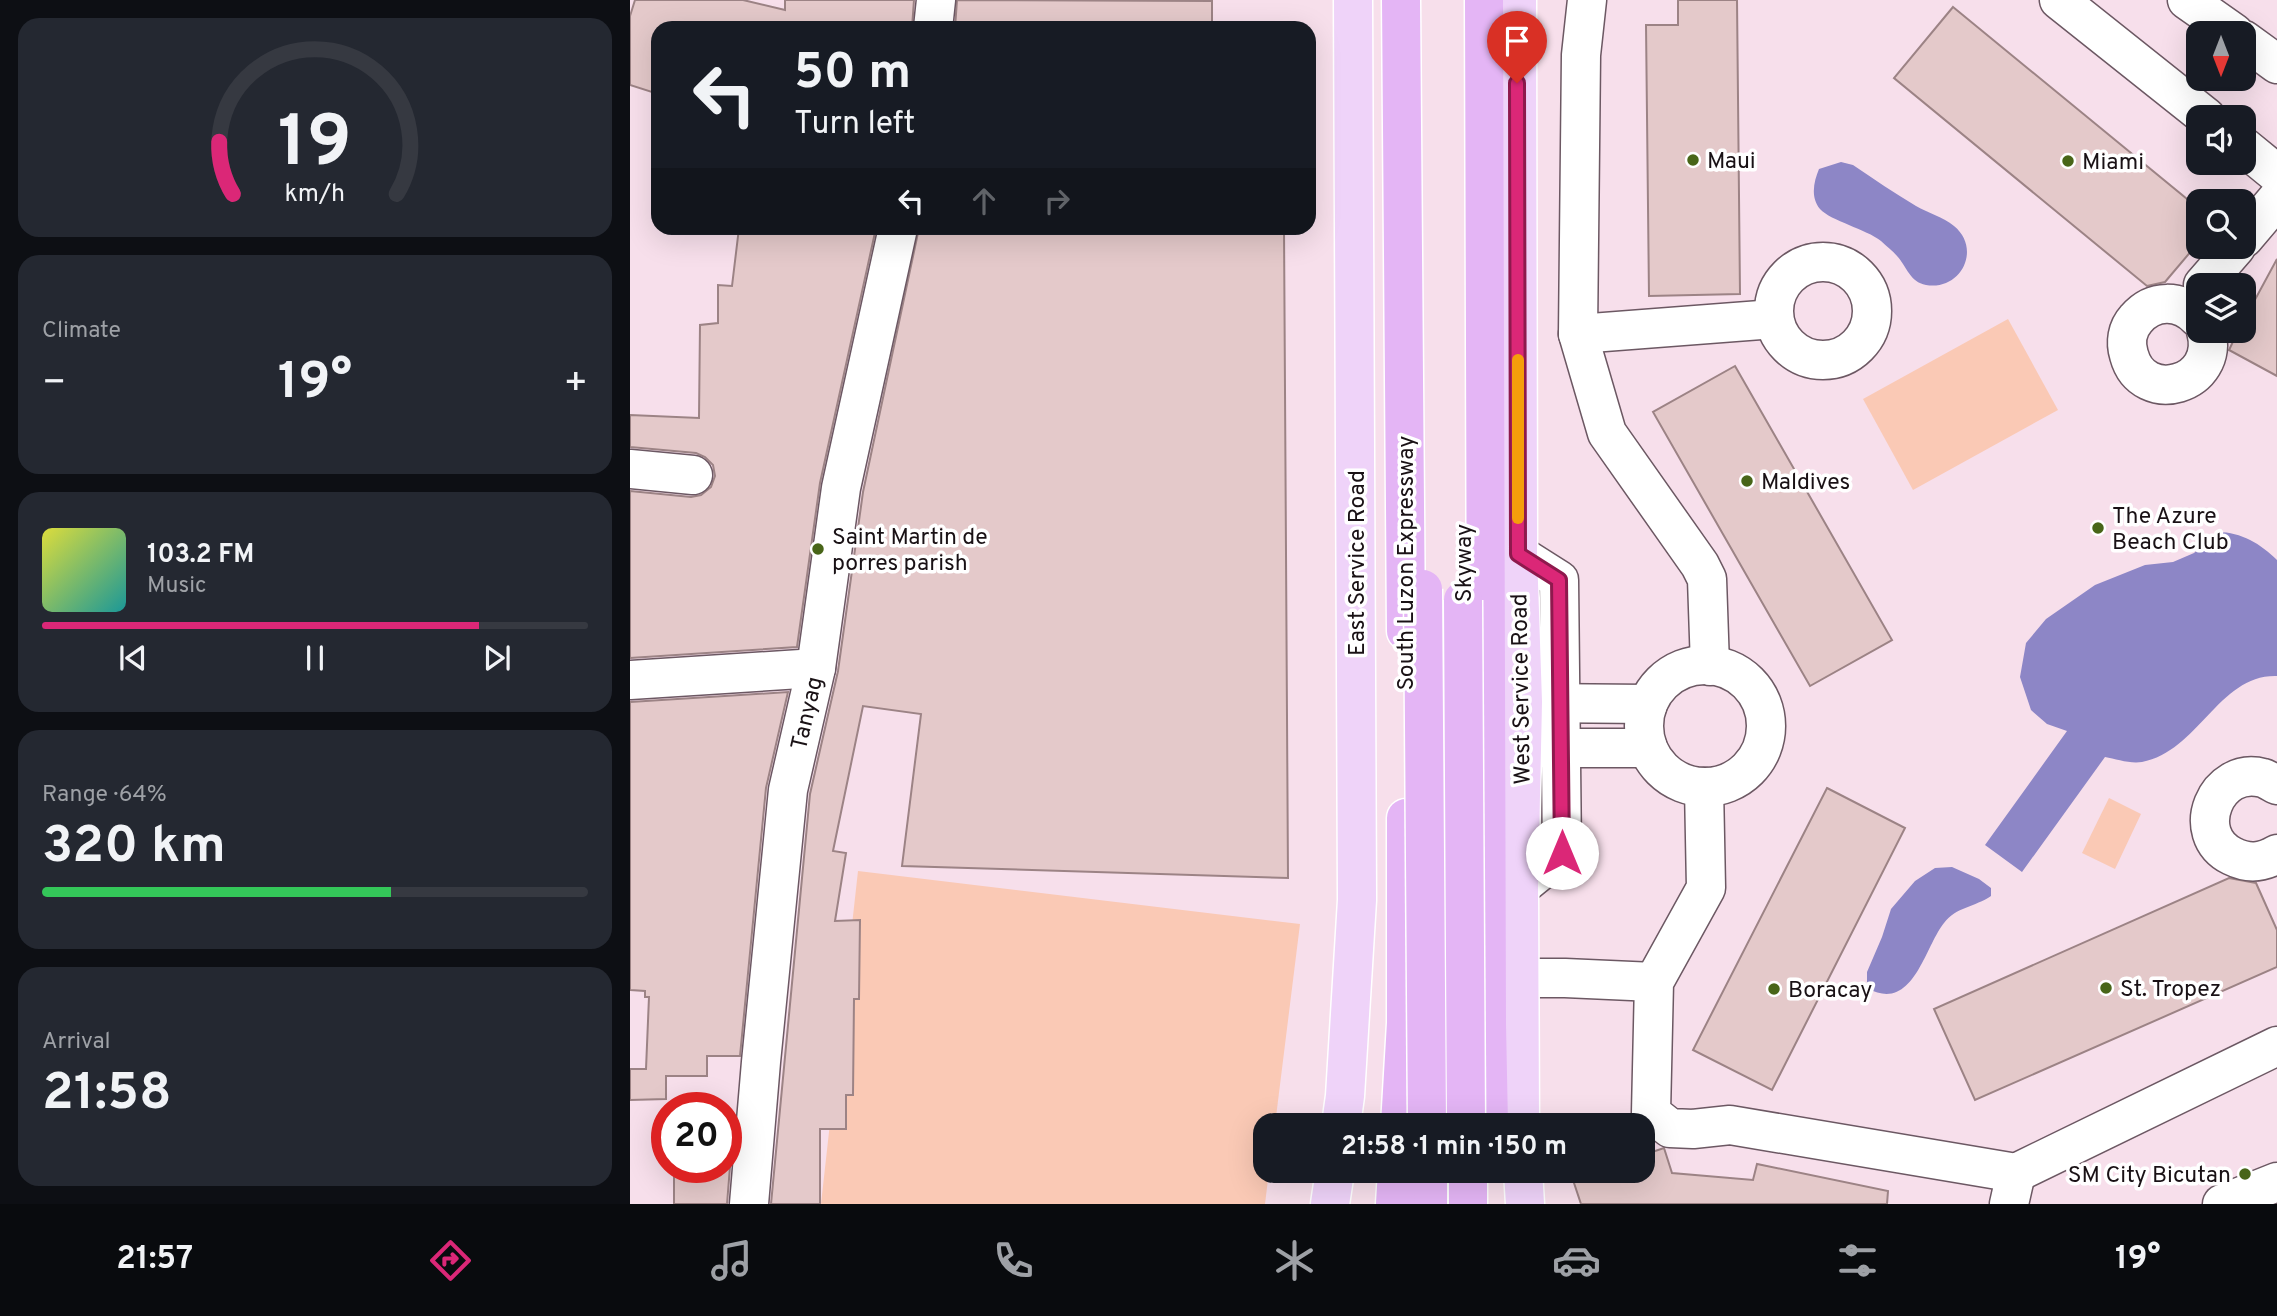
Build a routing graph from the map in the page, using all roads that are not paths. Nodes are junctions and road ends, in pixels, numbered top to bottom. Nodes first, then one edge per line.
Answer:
1 (936, 0) edge
2 (1353, 0) edge
3 (1401, 0) edge
4 (1420, 0) edge
5 (1458, 0) edge
6 (1484, 0) edge
7 (1517, 0) edge
8 (1587, 0) edge
9 (2059, 0) edge
10 (2187, 0) edge
11 (934, 21) edge
12 (2217, 21) edge
13 (2256, 49) edge
14 (2277, 64) edge
15 (2191, 105) edge
16 (2256, 157) edge
17 (2277, 174) edge
18 (2277, 199) edge
19 (2256, 224) edge
20 (896, 235) edge
21 (1774, 319) dead end
22 (1578, 334) junction
23 (630, 469) edge
24 (693, 475) dead end
25 (1518, 554) junction
26 (1710, 666) junction
27 (816, 668) junction
28 (630, 680) edge
29 (1523, 702) junction
30 (1560, 704) junction
31 (1648, 704) junction
32 (1523, 748) junction
33 (1648, 748) junction
34 (1561, 749) junction
35 (2277, 785) edge
36 (1704, 788) junction
37 (2273, 868) edge
38 (1519, 888) junction
39 (1520, 978) junction
40 (1654, 982) junction
41 (1406, 1023) junction
42 (1487, 1024) junction
43 (2277, 1046) edge
44 (1342, 1113) edge
45 (1401, 1113) edge
46 (1427, 1113) edge
47 (1466, 1113) edge
48 (1489, 1113) edge
49 (1520, 1113) edge
50 (2277, 1182) edge
51 (1333, 1183) edge
52 (1396, 1183) edge
53 (1427, 1183) edge
54 (1468, 1183) edge
55 (1490, 1183) edge
56 (1524, 1183) edge
57 (2013, 1188) edge
58 (749, 1204) edge
59 (1330, 1204) edge
60 (1395, 1204) edge
61 (1428, 1204) edge
62 (1468, 1204) edge
63 (1491, 1204) edge
64 (1525, 1204) edge
65 (2222, 1204) edge

1 - 11 street
2 - 44 main road, East Service Road
3 - 41 highway, South Luzon Expressway
4 - 46 highway, Skyway, bridge
5 - 47 highway, Skyway, bridge
6 - 42 highway
7 - 25 main road, West Service Road
8 - 22 street
9 - 15 street
10 - 12 street
13 - 14 street
16 - 17 street
18 - 19 street
20 - 27 street, Tanyag
21 - 22 street
22 - 26 street
23 - 24 street
25 - 29 main road, West Service Road
25 - 30 street
26 - 31 street
26 - 36 street
27 - 28 street
27 - 58 street, Tanyag
29 - 30 street
29 - 32 main road, West Service Road
30 - 31 street
30 - 34 street
31 - 33 street
32 - 34 street
32 - 38 main road, West Service Road
33 - 34 street
33 - 36 street
34 - 38 street
35 - 37 street
36 - 40 street
38 - 39 main road, West Service Road
39 - 40 street
39 - 49 main road, West Service Road
40 - 57 street
41 - 42 street
41 - 45 highway, South Luzon Expressway
42 - 48 highway
43 - 57 street
50 - 65 street
51 - 59 main road
52 - 60 highway
53 - 61 highway
54 - 62 highway
55 - 63 highway
56 - 64 main road

